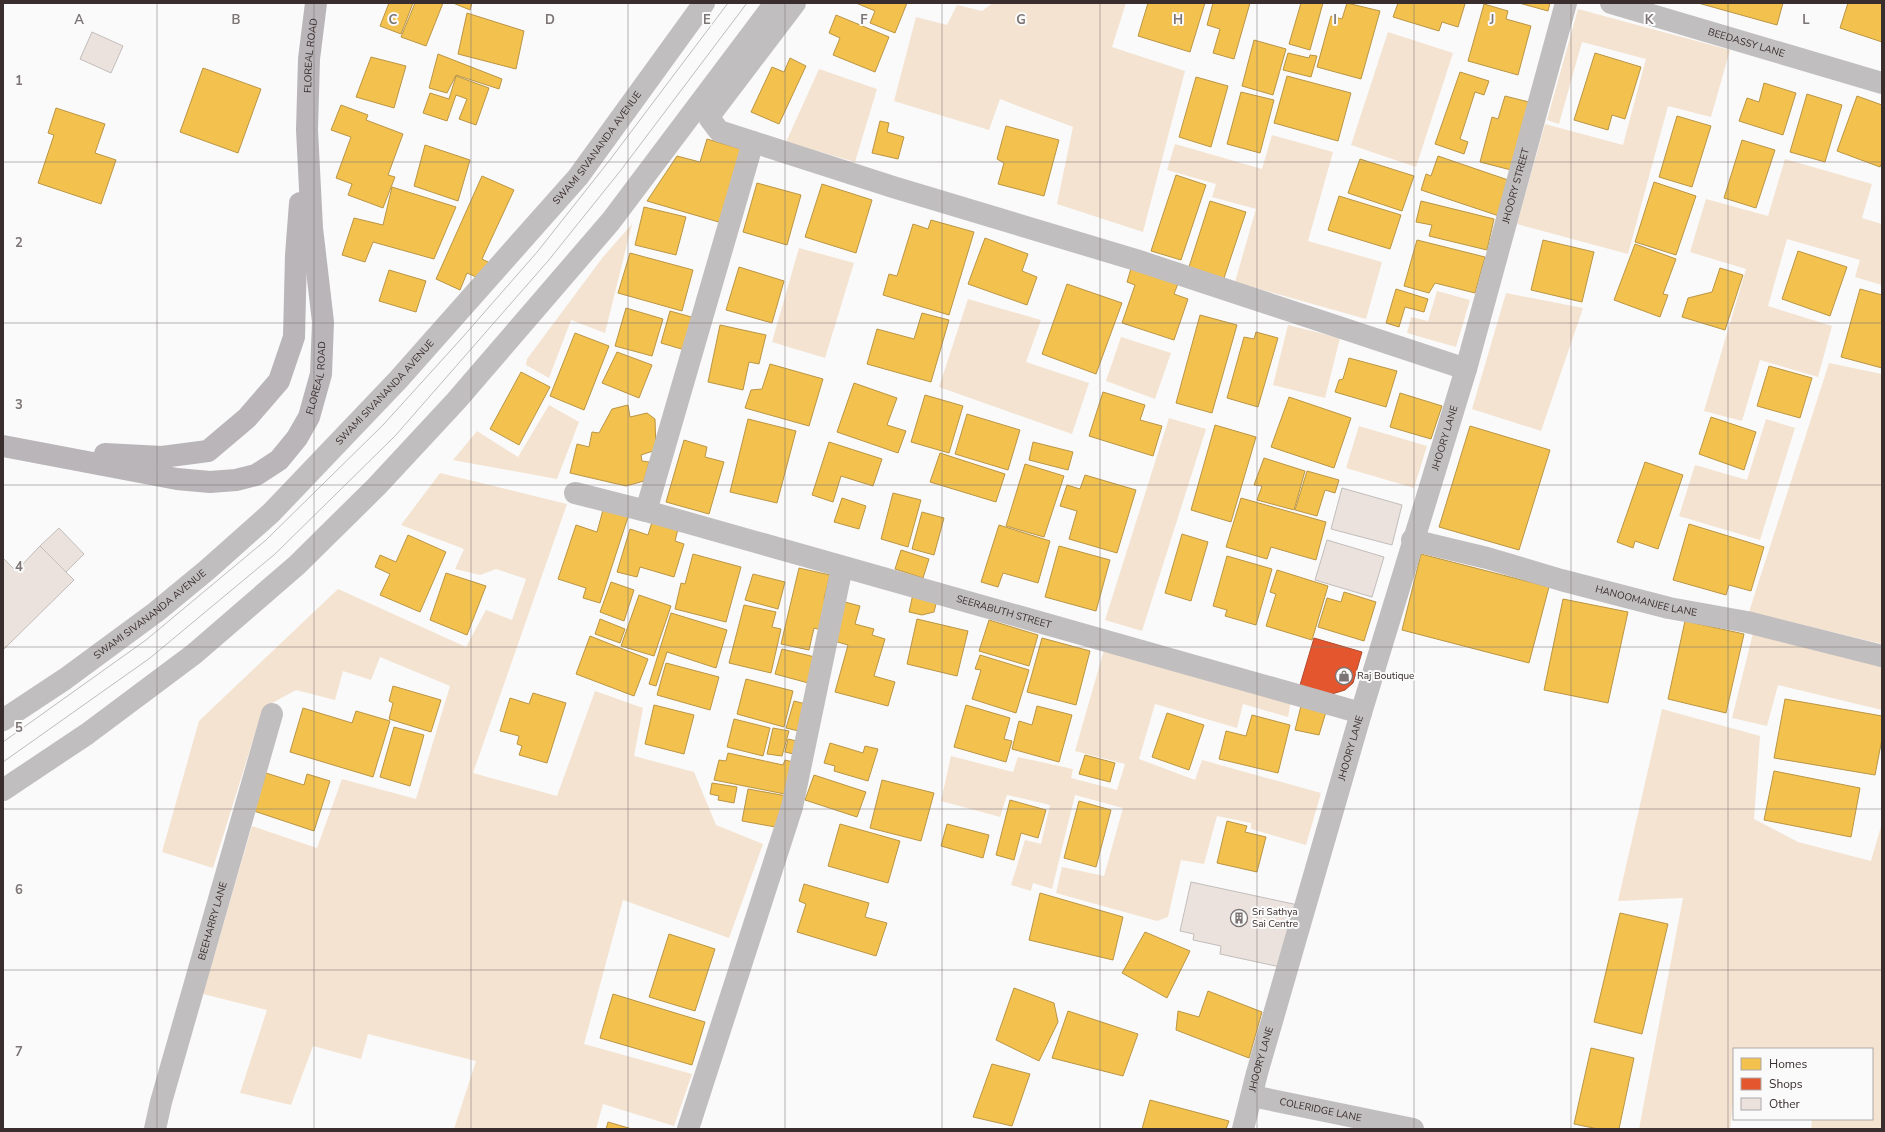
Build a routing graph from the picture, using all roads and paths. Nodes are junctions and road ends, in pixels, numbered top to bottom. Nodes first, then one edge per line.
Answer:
1 (316, 3) edge
2 (704, 3) edge
3 (775, 3) edge
4 (795, 3) edge
5 (1566, 3) edge
6 (1611, 3) edge
7 (1882, 83) edge
8 (307, 130) junction
9 (753, 142) junction
10 (1466, 369) junction
11 (3, 446) edge
12 (34, 452) junction
13 (575, 493) dead end
14 (646, 511) junction
15 (1412, 540) junction
16 (842, 566) junction
17 (1882, 656) edge
18 (1361, 713) junction
19 (272, 714) dead end
20 (3, 720) edge
21 (3, 790) edge
22 (1252, 1096) junction
23 (155, 1129) edge
24 (688, 1129) edge
25 (1243, 1129) edge
26 (1412, 1129) edge

1 - 8 main road, FLOREAL ROAD
2 - 20 street, SWAMI SIVANANDA AVENUE
3 - 21 street
4 - 9 street
5 - 10 street, JHOORY STREET
6 - 7 street, BEEDASSY LANE
8 - 12 main road
8 - 12 main road, FLOREAL ROAD
9 - 10 street
9 - 14 street
10 - 15 street, JHOORY LANE
11 - 12 main road, FLOREAL ROAD
13 - 14 street, SEERABUTH STREET
14 - 16 street, SEERABUTH STREET
15 - 17 street, HANOOMANJEE LANE
15 - 18 street, JHOORY LANE
16 - 18 street, SEERABUTH STREET
16 - 24 street
18 - 22 street, JHOORY LANE
19 - 23 street, BEEHARRY LANE
22 - 25 street, JHOORY LANE
22 - 26 street, COLERIDGE LANE

